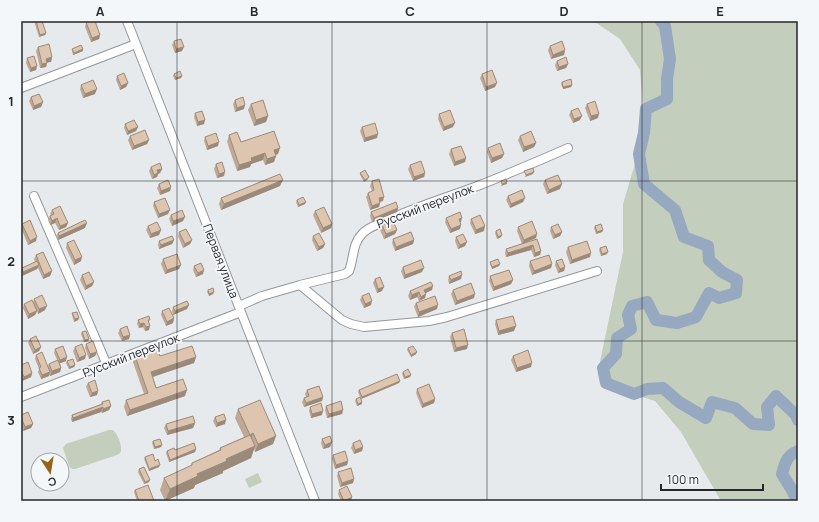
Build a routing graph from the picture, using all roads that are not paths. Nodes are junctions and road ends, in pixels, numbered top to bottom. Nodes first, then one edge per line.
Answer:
1 (127, 21) edge
2 (136, 44) junction
3 (21, 88) edge
4 (568, 148) dead end
5 (34, 196) dead end
6 (597, 271) dead end
7 (300, 285) junction
8 (240, 309) junction
9 (107, 365) junction
10 (21, 398) edge
11 (315, 501) edge

1 - 2 street, Первая улица
2 - 3 street
2 - 8 street, Первая улица
4 - 7 street, Русский переулок
5 - 9 street
6 - 7 street
7 - 8 street, Русский переулок
8 - 9 street, Русский переулок
8 - 11 street, Первая улица
9 - 10 street, Русский переулок

